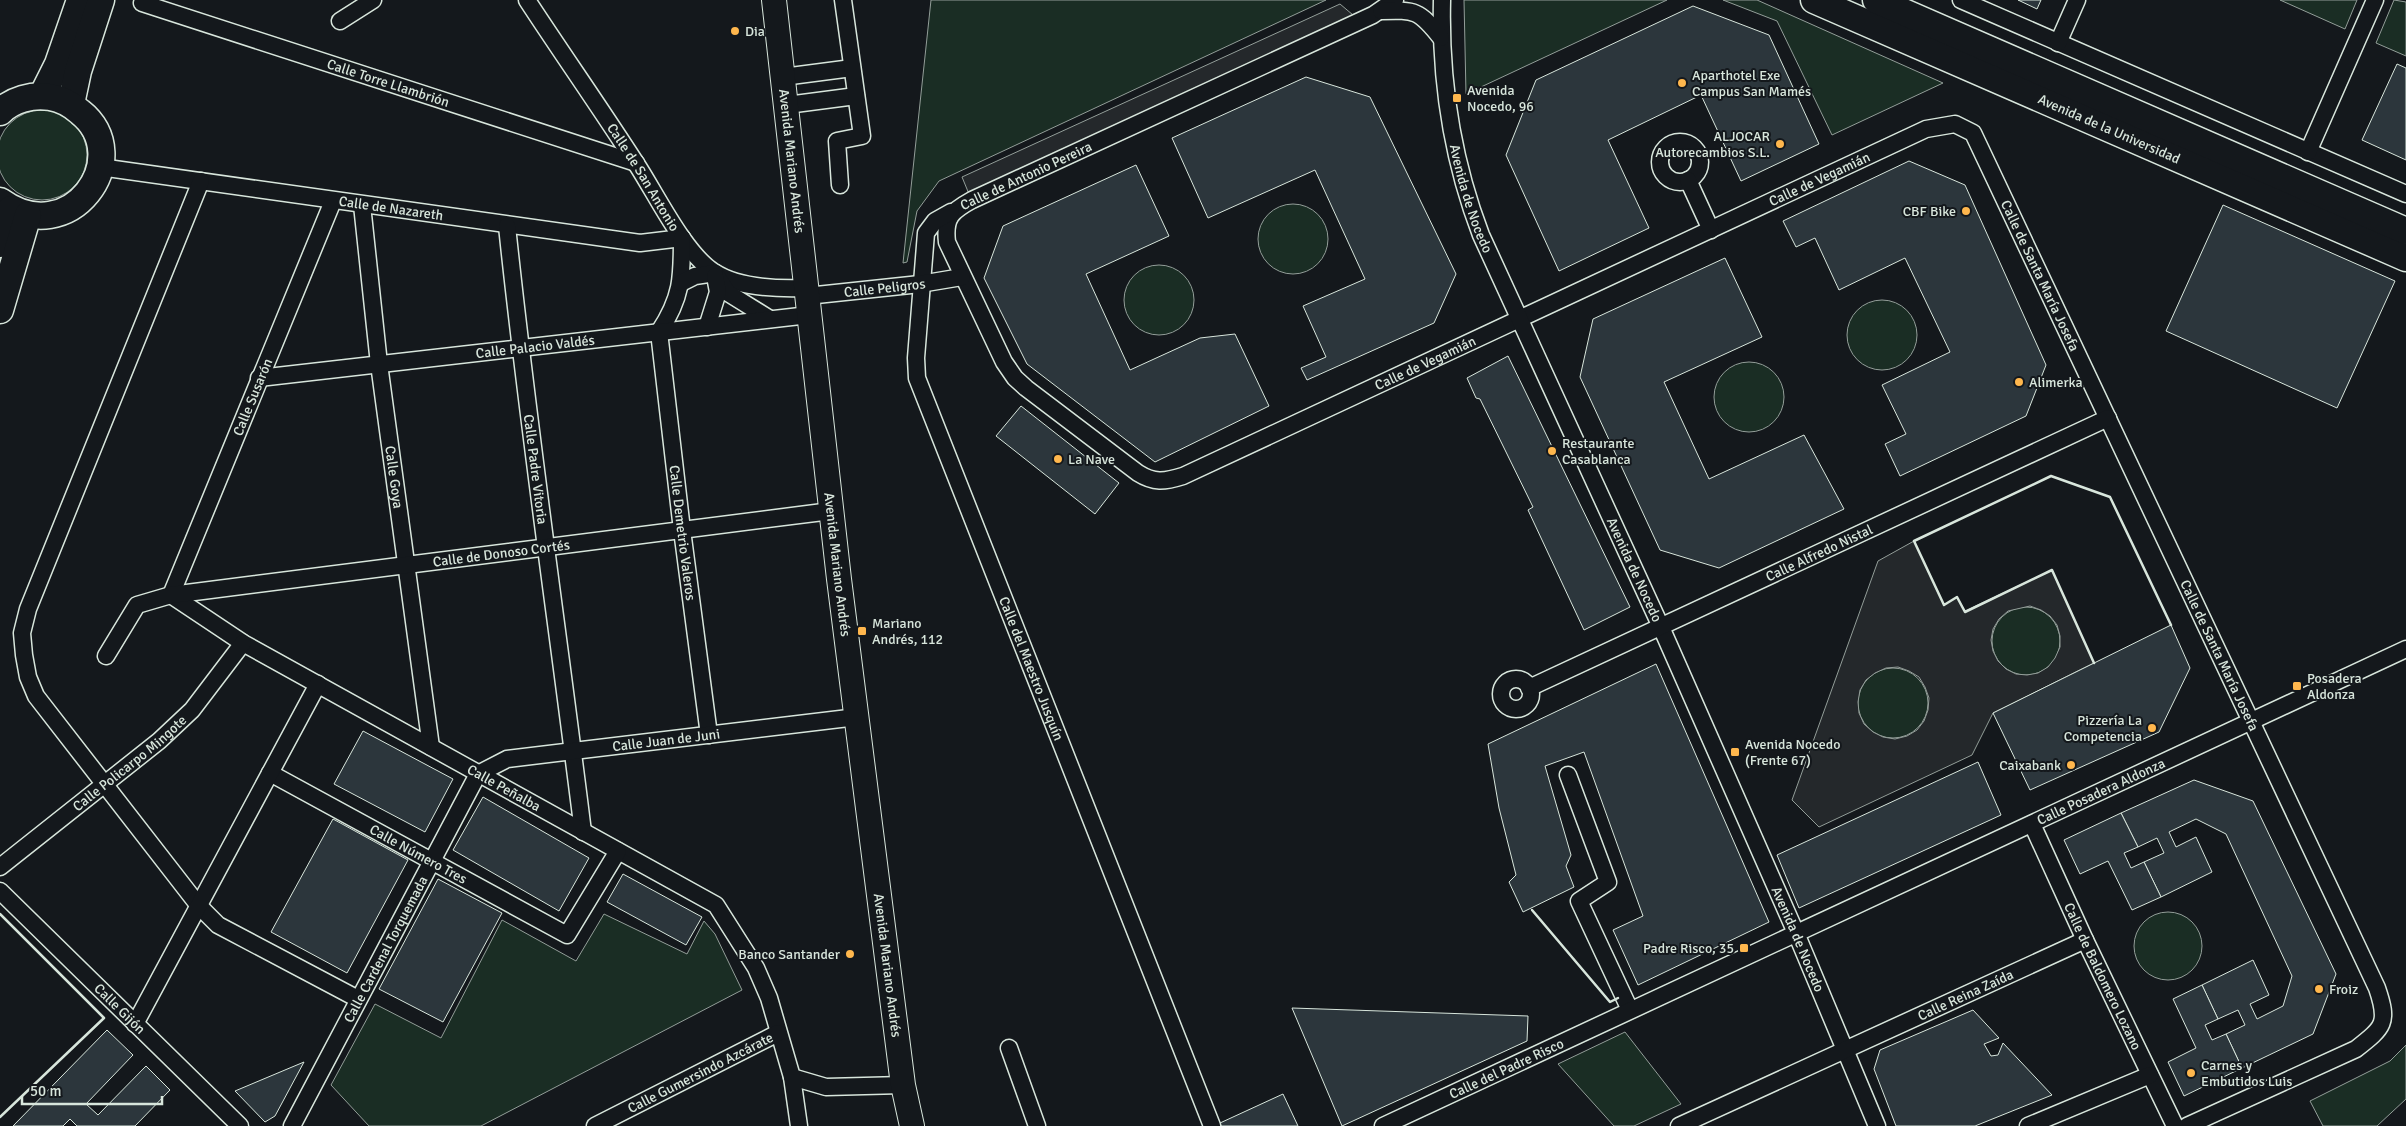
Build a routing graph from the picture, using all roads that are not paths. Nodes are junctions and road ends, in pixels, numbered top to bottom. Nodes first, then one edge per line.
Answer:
1 (80, 0) edge
2 (101, 0) edge
3 (373, 0) edge
4 (527, 0) edge
5 (774, 0) edge
6 (843, 0) edge
7 (1395, 0) edge
8 (1442, 0) edge
9 (1814, 0) edge
10 (1876, 0) edge
11 (1961, 0) edge
12 (2077, 0) edge
13 (2375, 0) edge
14 (143, 1) edge
15 (1381, 11) junction
16 (340, 21) dead end
17 (1441, 38) junction
18 (2058, 42) junction
19 (852, 68) junction
20 (783, 76) junction
21 (42, 96) junction
22 (856, 96) junction
23 (71, 104) junction
24 (786, 105) junction
25 (0, 112) edge
26 (1926, 129) joint
27 (2308, 152) junction
28 (636, 164) junction
29 (100, 167) junction
30 (1688, 180) dead end
31 (202, 181) junction
32 (840, 185) dead end
33 (2406, 194) edge
34 (333, 201) junction
35 (362, 205) junction
36 (13, 208) edge
37 (951, 212) junction
38 (507, 226) junction
39 (1711, 230) junction
40 (2406, 231) edge
41 (682, 238) junction
42 (0, 244) edge
43 (2406, 258) edge
44 (715, 273) junction
45 (962, 277) junction
46 (681, 283) junction
47 (920, 284) junction
48 (807, 299) junction
49 (0, 310) edge
50 (770, 319) junction
51 (1519, 319) junction
52 (707, 327) junction
53 (659, 332) junction
54 (519, 347) junction
55 (379, 364) junction
56 (259, 378) junction
57 (2108, 418) junction
58 (1138, 472) joint
59 (831, 511) junction
60 (682, 530) junction
61 (547, 546) junction
62 (408, 564) junction
63 (171, 594) junction
64 (1662, 627) junction
65 (243, 643) junction
66 (2406, 649) edge
67 (106, 656) dead end
68 (318, 684) junction
69 (1529, 688) dead end
70 (857, 717) junction
71 (2251, 722) junction
72 (710, 734) junction
73 (431, 747) junction
74 (573, 750) junction
75 (270, 773) junction
76 (478, 774) junction
77 (1568, 775) dead end
78 (105, 784) junction
79 (2032, 824) junction
80 (583, 832) junction
81 (618, 851) junction
82 (431, 860) junction
83 (0, 867) edge
84 (0, 891) edge
85 (199, 906) junction
86 (1796, 933) junction
87 (2085, 940) junction
88 (358, 999) junction
89 (1630, 1010) junction
90 (135, 1024) junction
91 (778, 1033) junction
92 (1009, 1048) dead end
93 (1845, 1050) junction
94 (2150, 1075) junction
95 (792, 1077) junction
96 (903, 1085) junction
97 (240, 1126) edge
98 (292, 1126) edge
99 (595, 1126) edge
100 (799, 1126) edge
101 (912, 1126) edge
102 (1037, 1126) edge
103 (1212, 1126) edge
104 (1383, 1126) edge
105 (1679, 1126) edge
106 (1877, 1126) edge
107 (2028, 1126) edge
108 (2175, 1126) edge
109 (2188, 1126) edge

1 - 21 main road
2 - 23 main road
3 - 16 street
4 - 28 street, Calle de San Antonio
5 - 20 main road, Avenida Mariano Andrés
6 - 19 street
7 - 15 street, Calle de Antonio Pereira
8 - 17 street, Avenida de Nocedo
9 - 43 main road, Avenida de la Universidad
10 - 40 main road, Avenida de la Universidad
11 - 18 street
12 - 18 street
13 - 27 street
14 - 28 street, Calle Torre Llambrión
15 - 17 street, Calle de Antonio Pereira
15 - 37 street, Calle de Antonio Pereira
17 - 51 street, Avenida de Nocedo
18 - 27 street
19 - 20 street
19 - 22 street
20 - 24 main road, Avenida Mariano Andrés
21 - 23 main road
21 - 25 main road
22 - 24 street
22 - 32 street
23 - 29 main road
24 - 48 main road, Avenida Mariano Andrés
26 - 39 street, Calle de Vegamián
26 - 57 street, Calle de Santa María Josefa
27 - 33 street
28 - 41 street, Calle de San Antonio
29 - 31 street, Calle de Nazareth
29 - 36 main road
30 - 39 street
31 - 34 street, Calle de Nazareth
31 - 78 street
34 - 35 street, Calle de Nazareth
34 - 56 street, Calle Susarón
35 - 38 street, Calle de Nazareth
35 - 55 street, Calle Goya
36 - 42 main road
36 - 49 main road
37 - 45 street, Calle de Antonio Pereira
37 - 47 street, Calle del Maestro Jusquín
38 - 41 street, Calle de Nazareth
38 - 54 street, Calle Padre Vitoria
39 - 51 street, Calle de Vegamián
41 - 44 street, Calle de San Antonio
41 - 46 street
44 - 46 street
44 - 48 street, Calle de San Antonio
44 - 50 street
44 - 52 street
45 - 47 street, Calle Peligros
45 - 58 street, Calle de Antonio Pereira
46 - 53 street
47 - 48 street, Calle Peligros
47 - 103 street, Calle del Maestro Jusquín
48 - 50 street, Calle Palacio Valdés
48 - 59 main road, Avenida Mariano Andrés
50 - 52 street, Calle Palacio Valdés
51 - 58 street, Calle de Vegamián
51 - 64 street, Avenida de Nocedo
52 - 53 street, Calle Palacio Valdés
53 - 54 street, Calle Palacio Valdés
53 - 60 street, Calle Demetrio Valeros
54 - 55 street, Calle Palacio Valdés
54 - 61 street, Calle Padre Vitoria
55 - 56 street, Calle Palacio Valdés
55 - 62 street, Calle Goya
56 - 63 street, Calle Susarón
57 - 64 street, Calle Alfredo Nistal
57 - 71 street, Calle de Santa María Josefa
59 - 60 street, Calle de Donoso Cortés
59 - 70 main road, Avenida Mariano Andrés
60 - 61 street, Calle de Donoso Cortés
60 - 72 street, Calle Demetrio Valeros
61 - 62 street, Calle de Donoso Cortés
61 - 74 street, Calle Padre Vitoria
62 - 63 street, Calle de Donoso Cortés
62 - 73 street, Calle Goya
63 - 65 street, Calle Peñalba
63 - 67 street, Calle de Donoso Cortés
64 - 69 street, Calle Alfredo Nistal
64 - 86 street, Avenida de Nocedo
65 - 68 street, Calle Peñalba
65 - 78 street, Calle Policarpo Mingote
66 - 71 street, Calle Posadera Aldonza
68 - 73 street, Calle Peñalba
68 - 75 street
70 - 72 street, Calle Juan de Juni
70 - 96 main road, Avenida Mariano Andrés
71 - 79 street, Calle Posadera Aldonza
71 - 109 street, Calle de Santa María Josefa
72 - 74 street, Calle Juan de Juni
73 - 76 street, Calle Peñalba
74 - 76 street, Calle Juan de Juni
74 - 80 street, Calle Padre Vitoria
75 - 82 street, Calle Número Tres
75 - 85 street
76 - 80 street, Calle Peñalba
76 - 82 street, Calle Cardenal Torquemada
77 - 89 street
78 - 83 street, Calle Policarpo Mingote
78 - 85 street
79 - 86 street, Calle Posadera Aldonza
79 - 87 street, Calle de Baldomero Lozano
80 - 81 street, Calle Peñalba
81 - 82 street, Calle Número Tres
81 - 91 street, Calle Peñalba
82 - 88 street, Calle Cardenal Torquemada
84 - 90 street, Calle Gijón
85 - 88 street
85 - 90 street
86 - 89 street, Calle del Padre Risco
86 - 93 street, Avenida de Nocedo
87 - 93 street, Calle Reina Zaída
87 - 94 street, Calle de Baldomero Lozano
88 - 98 street, Calle Cardenal Torquemada
89 - 104 street, Calle del Padre Risco
90 - 97 street, Calle Gijón
91 - 95 street, Calle Peñalba
91 - 99 street, Calle Gumersindo Azcárate
92 - 102 street
93 - 105 street, Calle Reina Zaída
93 - 106 street, Avenida de Nocedo
94 - 107 street
94 - 108 street, Calle de Baldomero Lozano
95 - 96 street
95 - 100 street, Calle Peñalba
96 - 101 main road, Avenida Mariano Andrés

